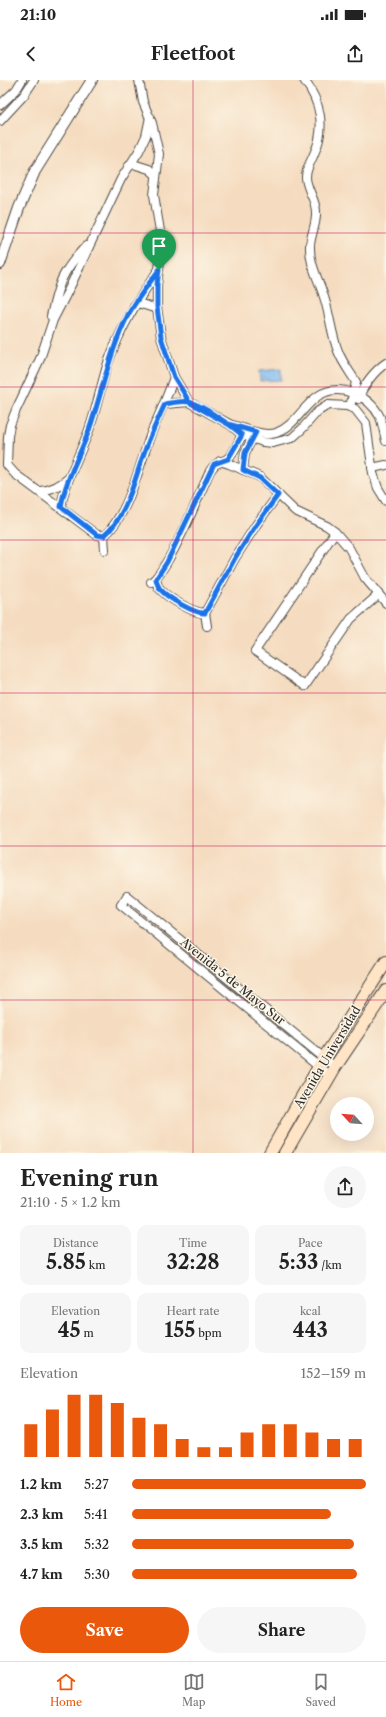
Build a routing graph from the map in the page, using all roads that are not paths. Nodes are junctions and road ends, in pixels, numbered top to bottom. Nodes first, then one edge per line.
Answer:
1 (22, 80) edge
2 (34, 80) edge
3 (92, 80) edge
4 (139, 80) edge
5 (304, 80) edge
6 (0, 105) edge
7 (150, 117) junction
8 (0, 121) edge
9 (128, 167) junction
10 (155, 174) junction
11 (91, 242) junction
12 (0, 264) edge
13 (159, 270) junction
14 (134, 306) junction
15 (157, 309) junction
16 (47, 337) junction
17 (386, 364) edge
18 (174, 377) junction
19 (357, 395) junction
20 (189, 402) junction
21 (165, 404) junction
22 (352, 408) junction
23 (384, 425) edge
24 (243, 431) junction
25 (254, 435) junction
26 (386, 438) edge
27 (220, 461) junction
28 (386, 465) edge
29 (372, 468) junction
30 (243, 470) junction
31 (70, 478) junction
32 (40, 491) junction
33 (278, 495) junction
34 (386, 501) edge
35 (61, 507) junction
36 (335, 532) junction
37 (104, 536) junction
38 (105, 550) dead end
39 (378, 594) junction
40 (386, 603) edge
41 (205, 613) junction
42 (207, 626) dead end
43 (386, 962) edge
44 (386, 991) edge
45 (321, 1062) junction
46 (332, 1071) junction
47 (270, 1153) edge
48 (285, 1153) edge

1 - 6 street
2 - 8 street
3 - 12 street
4 - 7 street
5 - 19 street
7 - 9 street
7 - 10 street
9 - 10 street
9 - 11 street
10 - 13 street
11 - 16 street
11 - 16 street
13 - 14 street
13 - 15 street
14 - 15 street
14 - 31 street
15 - 18 street
16 - 32 street
17 - 19 street
18 - 20 street
18 - 21 street
19 - 22 street
19 - 23 street
19 - 25 street
20 - 21 street
20 - 24 street
21 - 37 street
22 - 25 street
22 - 29 street
23 - 26 street
24 - 25 street
24 - 27 street
25 - 30 street
27 - 30 street
27 - 41 street
28 - 29 street
29 - 34 street
30 - 33 street
31 - 32 street
31 - 35 street
32 - 35 street
33 - 36 street
33 - 41 street
35 - 37 street
36 - 39 street
36 - 39 street
37 - 38 street
39 - 40 street
41 - 42 street
43 - 45 main road, Avenida Universidad
44 - 46 main road, Avenida Universidad
45 - 45 street, Avenida 5 de Mayo Sur
45 - 46 street, Avenida 5 de Mayo Sur
45 - 47 main road, Avenida Universidad
46 - 48 main road, Avenida Universidad

